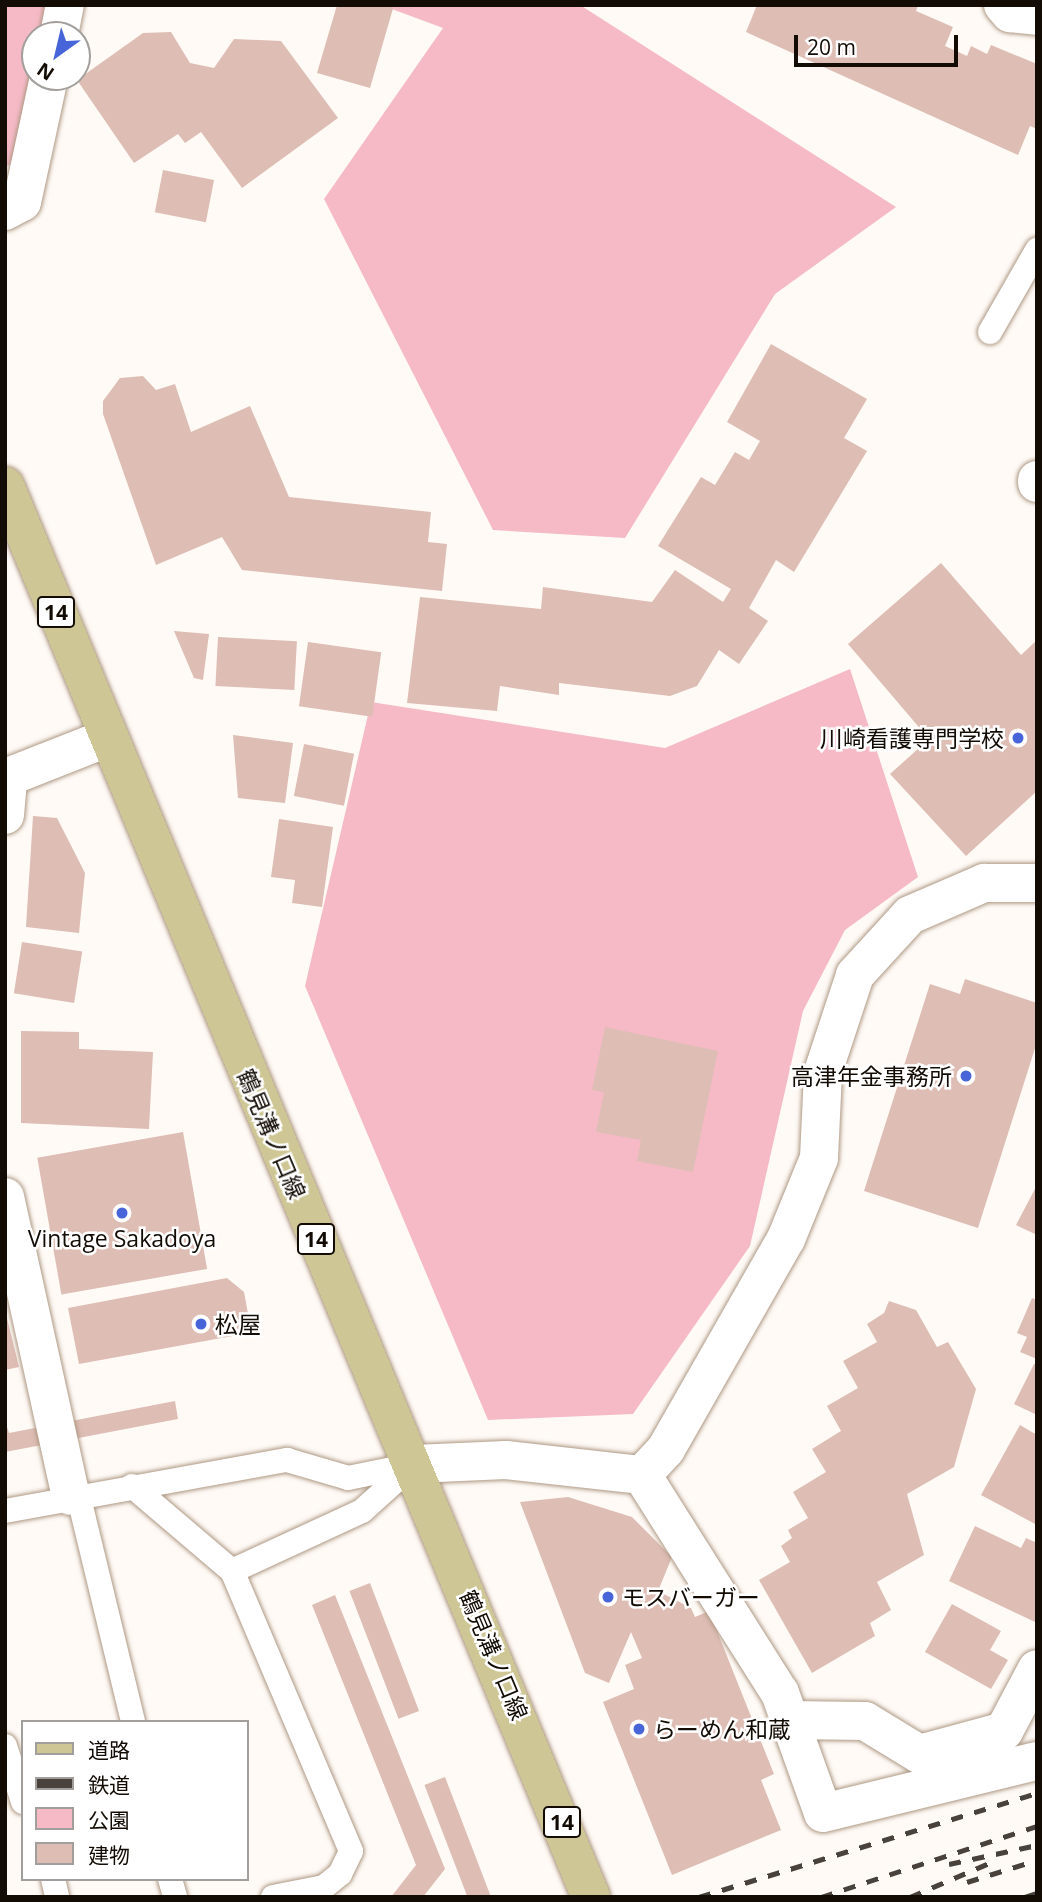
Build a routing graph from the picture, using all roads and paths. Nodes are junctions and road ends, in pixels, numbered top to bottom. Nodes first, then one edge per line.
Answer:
1 (1003, 5) edge
2 (1037, 16) edge
3 (46, 91) edge
4 (5, 211) edge
5 (1037, 250) edge
6 (990, 332) dead end
7 (5, 486) edge
8 (107, 738) junction
9 (5, 815) edge
10 (1037, 883) edge
11 (5, 1197) edge
12 (414, 1464) junction
13 (642, 1475) junction
14 (132, 1486) junction
15 (75, 1495) junction
16 (5, 1511) edge
17 (232, 1572) junction
18 (1037, 1669) edge
19 (132, 1720) edge
20 (789, 1720) junction
21 (5, 1746) edge
22 (1037, 1760) edge
23 (21, 1796) edge
24 (273, 1897) edge
25 (591, 1897) edge

1 - 2 street
3 - 4 street
5 - 6 lane
7 - 8 main road, 鶴見溝ノ口線 / 14
8 - 9 street
8 - 12 main road, 鶴見溝ノ口線 / 14
10 - 13 street
11 - 15 street
12 - 13 street
12 - 14 lane
12 - 17 lane
12 - 25 main road, 鶴見溝ノ口線 / 14
13 - 20 street
14 - 15 lane
14 - 17 lane
15 - 16 lane
15 - 19 lane
17 - 24 lane
18 - 20 street
20 - 22 street
21 - 23 lane

